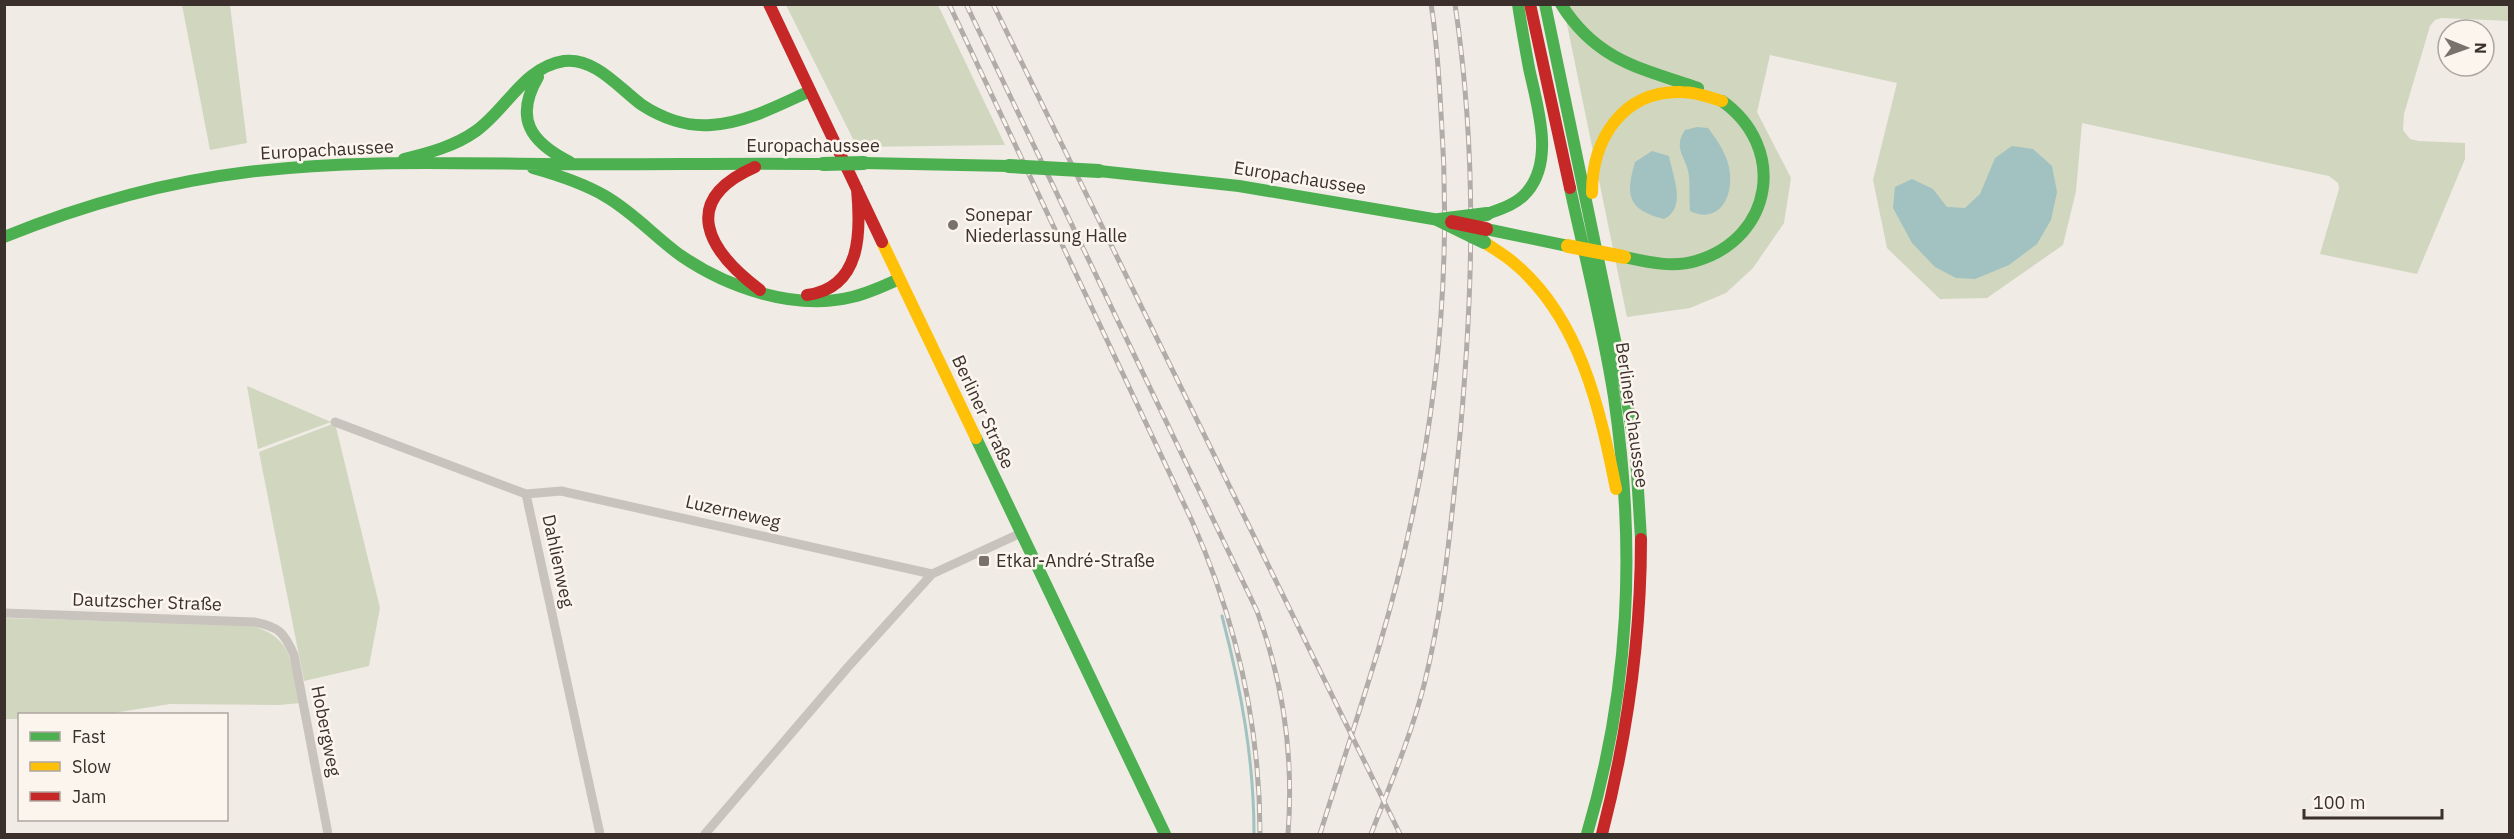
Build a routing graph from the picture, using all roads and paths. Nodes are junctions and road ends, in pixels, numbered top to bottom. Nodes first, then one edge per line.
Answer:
1 (769, 4) edge
2 (1518, 4) edge
3 (1530, 4) edge
4 (1545, 4) edge
5 (1561, 4) edge
6 (548, 65) junction
7 (810, 91) junction
8 (1722, 101) junction
9 (387, 164) junction
10 (517, 164) junction
11 (575, 164) junction
12 (766, 164) junction
13 (857, 189) junction
14 (1438, 220) junction
15 (1594, 233) junction
16 (1485, 236) junction
17 (4, 237) edge
18 (899, 279) junction
19 (761, 292) junction
20 (788, 298) junction
21 (335, 422) dead end
22 (526, 494) junction
23 (1021, 533) junction
24 (1628, 549) junction
25 (932, 574) junction
26 (4, 613) edge
27 (285, 635) joint
28 (328, 834) edge
29 (600, 834) edge
30 (705, 834) edge
31 (1165, 834) edge
32 (1587, 834) edge
33 (1602, 834) edge

1 - 7 main road, Berliner Straße
2 - 14 main road, bridge
3 - 24 main road, Berliner Chaussee
4 - 15 main road, Berliner Chaussee
5 - 8 main road
6 - 7 main road
6 - 9 main road
6 - 11 main road
7 - 13 main road, Berliner Straße
8 - 15 main road
8 - 16 main road, bridge
9 - 10 main road, Europachaussee
9 - 17 main road, Europachaussee
10 - 11 main road, Europachaussee
10 - 19 main road
11 - 12 main road, Europachaussee
12 - 14 main road, Europachaussee, bridge
12 - 19 main road
13 - 18 main road, Berliner Straße
13 - 20 main road
14 - 16 main road, bridge
15 - 33 main road, Berliner Chaussee
16 - 24 main road
18 - 20 main road
18 - 23 main road, Berliner Straße
19 - 20 main road
21 - 22 street, Dahlienweg
22 - 25 street, Luzerneweg
22 - 29 street, Dahlienweg
23 - 25 street
23 - 31 main road, Berliner Straße
24 - 32 main road, Berliner Chaussee
25 - 30 street
26 - 27 street, Dautzscher Straße
27 - 28 street, Hobergweg

